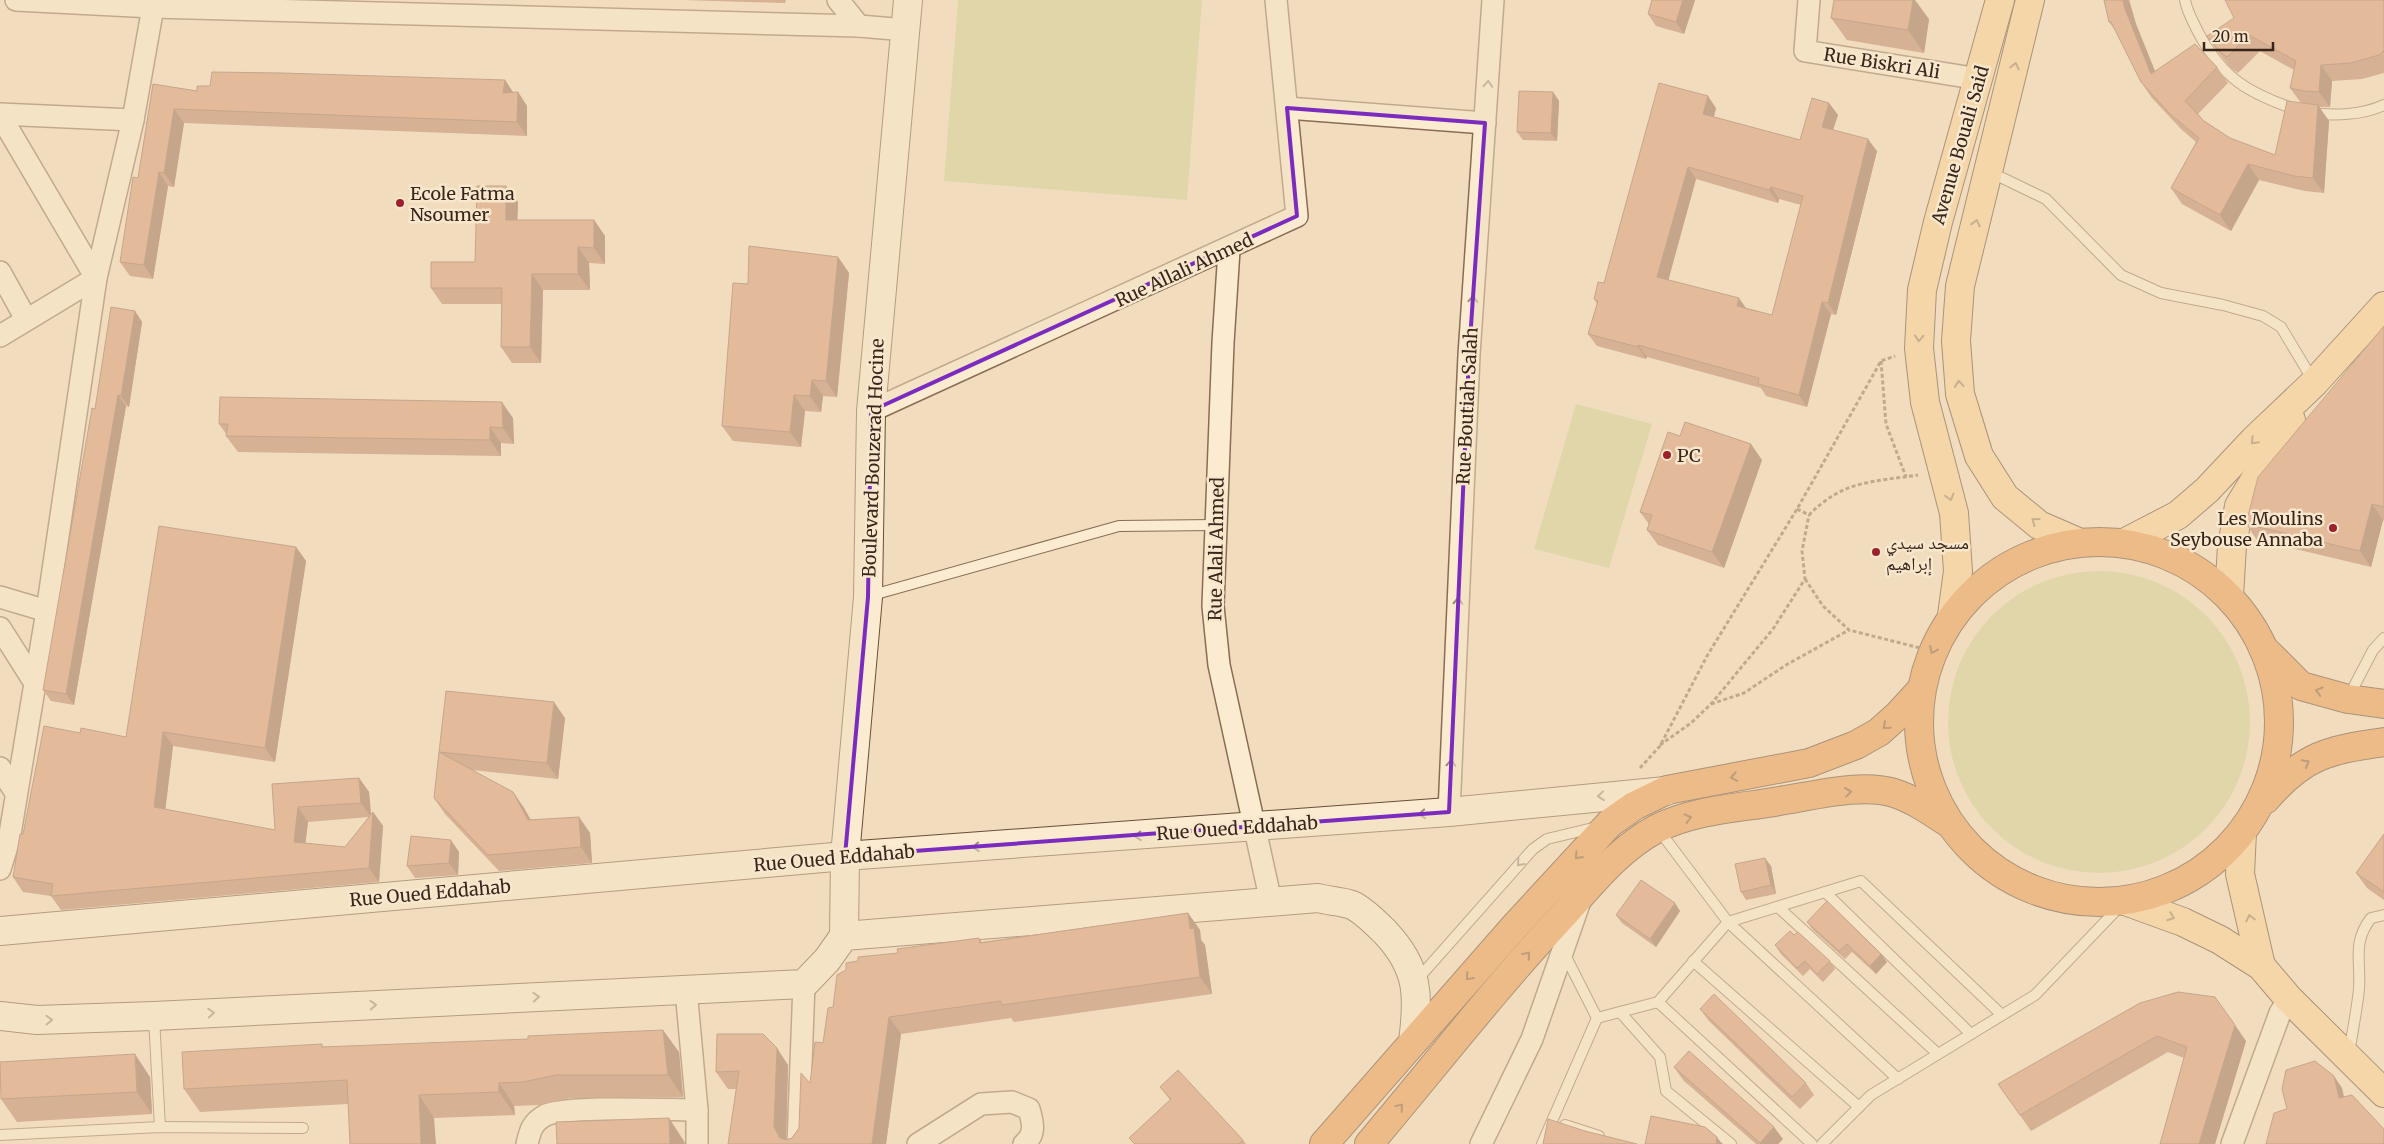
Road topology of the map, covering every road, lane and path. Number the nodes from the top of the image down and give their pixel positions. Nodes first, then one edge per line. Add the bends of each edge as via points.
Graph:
1 (16, 0) edge
2 (838, 0) edge
3 (908, 0) edge
4 (1276, 0) edge
5 (1493, 0) edge
6 (1809, 0) edge
7 (2000, 0) edge
8 (2030, 0) edge
9 (2185, 0) edge
10 (41, 1) edge
11 (119, 3) edge
12 (290, 6) edge
13 (153, 7) junction
14 (385, 7) edge
15 (859, 26) junction
16 (906, 30) junction
17 (1979, 79) junction
18 (2384, 105) edge
19 (1287, 108) junction
20 (0, 115) edge
21 (133, 120) junction
22 (1485, 123) junction
23 (1989, 172) junction
24 (1229, 250) junction
25 (0, 272) edge
26 (96, 278) junction
27 (2384, 306) edge
28 (26, 319) junction
29 (0, 336) edge
30 (1919, 348) junction
31 (1881, 361) junction
32 (2314, 383) junction
33 (872, 411) junction
34 (1797, 509) junction
35 (1809, 514) junction
36 (1216, 526) junction
37 (2078, 542) junction
38 (2124, 543) junction
39 (1805, 579) junction
40 (2229, 596) junction
41 (0, 597) edge
42 (868, 597) junction
43 (47, 611) junction
44 (1952, 615) junction
45 (0, 628) edge
46 (1849, 630) junction
47 (2384, 638) edge
48 (2265, 650) junction
49 (1932, 651) junction
50 (35, 683) junction
51 (1920, 691) junction
52 (2348, 699) junction
53 (1711, 704) junction
54 (2384, 704) edge
55 (2384, 742) edge
56 (1660, 746) junction
57 (0, 768) edge
58 (1667, 790) junction
59 (16, 793) junction
60 (1619, 794) junction
61 (2258, 808) junction
62 (1449, 812) junction
63 (1610, 823) junction
64 (1947, 823) junction
65 (1256, 828) junction
66 (1658, 829) junction
67 (2242, 832) junction
68 (4, 839) edge
69 (845, 856) junction
70 (0, 869) edge
71 (1825, 892) junction
72 (1582, 894) junction
73 (2125, 901) junction
74 (1271, 902) junction
75 (1778, 907) junction
76 (2384, 914) edge
77 (1728, 922) junction
78 (0, 931) edge
79 (844, 936) junction
80 (1562, 950) junction
81 (1693, 962) junction
82 (2261, 966) junction
83 (1415, 982) junction
84 (804, 984) junction
85 (686, 990) junction
86 (2288, 999) junction
87 (1658, 1002) junction
88 (1620, 1012) junction
89 (2002, 1015) junction
90 (0, 1016) edge
91 (154, 1016) junction
92 (1596, 1018) junction
93 (1971, 1034) junction
94 (1413, 1042) junction
95 (1938, 1054) junction
96 (2348, 1058) junction
97 (1898, 1079) junction
98 (2383, 1090) edge
99 (1860, 1107) junction
100 (697, 1110) junction
101 (1552, 1121) junction
102 (160, 1127) junction
103 (303, 1128) dead end
104 (0, 1135) edge
105 (1608, 1138) edge
106 (527, 1144) edge
107 (697, 1144) edge
108 (798, 1144) edge
109 (918, 1144) edge
110 (1024, 1144) edge
111 (1324, 1144) edge
112 (1369, 1144) edge
113 (1481, 1144) edge
114 (1542, 1144) edge
115 (1731, 1144) edge
116 (1812, 1144) edge
117 (1822, 1144) edge
118 (2232, 1144) edge

1 - 10 street
2 - 15 street
3 - 16 main road, Boulevard Bouzerad Hocine
4 - 19 street, Rue Allali Ahmed
22 -> 5 street, Rue Boutiah Salah
6 - 17 street, Rue Biskri Ali via 1805,51
7 - 17 main road, Avenue Bouali Said
23 -> 8 main road
9 - 18 lane via 2211,56 2233,78 2264,99 2300,111 2329,115
10 - 11 street
11 - 13 street
12 - 13 street
12 - 14 street
13 - 21 street
14 - 15 street
15 - 16 street
16 - 33 main road, Boulevard Bouzerad Hocine
17 -> 30 main road, Avenue Bouali Said via 1922,290
19 - 22 street
19 - 24 street, Rue Allali Ahmed via 1297,216
20 - 21 street
20 - 26 street
21 - 26 street
62 -> 22 street, Rue Boutiah Salah via 1469,355
23 - 32 lane via 2046,199 2121,275 2161,293 2223,305 2262,316 2282,327
37 -> 23 main road via 2039,525 2005,497 1978,456 1960,394 1956,341 1960,286
24 - 33 street, Rue Allali Ahmed
24 - 36 street, Rue Alali Ahmed via 1222,343
25 - 28 street
26 - 28 street
26 - 43 street
27 - 32 main road
28 - 29 street
30 - 31 path
30 -> 44 main road, Avenue Bouali Said via 1925,402 1954,513 1958,571
31 - 34 path
31 - 35 path via 1886,424 1906,477 1840,490
32 -> 38 main road via 2254,440 2208,490 2178,515
32 - 40 main road via 2239,506 2232,546
33 - 42 main road, Boulevard Bouzerad Hocine
34 - 35 path
34 - 56 path via 1706,656
35 - 39 path via 1802,550
36 - 42 lane via 1119,526
36 - 65 street, Rue Alali Ahmed via 1213,606 1219,665
37 - 38 highway
37 - 44 highway via 2030,555 1987,580
38 - 40 highway via 2181,561
39 - 46 path via 1823,606
39 - 53 path via 1773,629
40 - 48 highway via 2250,622
41 - 43 street
42 - 69 main road, Boulevard Bouzerad Hocine
43 - 50 street
44 -> 49 highway
45 - 50 street
46 - 49 path
46 - 53 path via 1744,693
47 - 52 lane via 2373,650
52 -> 48 highway via 2301,686
48 - 61 highway via 2279,703 2277,757
49 - 51 highway
50 - 59 street
51 -> 58 highway via 1879,732 1856,745 1809,763
51 - 64 highway via 1918,737 1921,755 1927,782
52 - 54 highway
53 - 56 path
61 -> 55 highway via 2282,780 2304,762 2344,748
56 - 60 path
57 - 59 street
58 - 60 main road, Rue Oued Eddahab
58 - 63 highway via 1634,806
59 - 68 street
60 -> 62 main road, Rue Oued Eddahab
61 - 67 highway
62 -> 65 main road, Rue Oued Eddahab
63 -> 83 lane via 1555,836 1539,844
63 -> 94 highway
66 -> 64 highway via 1697,816 1875,788 1918,803
64 - 73 highway via 1981,860 2024,887 2074,901
65 -> 69 main road, Rue Oued Eddahab
65 - 74 street, Rue Alali Ahmed
66 - 72 highway via 1626,849
66 - 77 lane
67 - 73 highway via 2209,865 2169,888
82 -> 67 main road via 2240,874
68 - 70 street
69 - 78 main road, Rue Oued Eddahab
69 - 79 main road, Boulevard Bouzerad Hocine
71 - 75 lane
71 - 89 lane via 1861,881
71 - 93 lane
72 - 80 street
112 -> 72 highway via 1531,950
73 -> 82 main road via 2183,922 2220,940
73 - 89 lane via 2035,995
74 - 79 main road
74 - 83 main road via 1318,898 1352,906 1378,925 1402,950
75 - 77 lane
75 - 95 lane
76 - 96 lane via 2371,918 2361,930 2359,989
77 - 81 lane
77 - 97 lane
79 - 84 main road via 828,960
80 - 92 lane
80 - 113 street via 1532,1039
81 - 87 lane
81 - 99 lane
82 - 86 main road
83 - 94 main road via 1417,1012
84 - 85 main road
84 - 108 street
91 -> 85 main road
85 - 100 street
86 - 96 main road
86 - 118 street via 2280,1012
87 - 88 lane
87 - 116 lane
88 - 92 lane
88 - 115 lane via 1660,1057 1666,1092
89 - 93 lane
90 -> 91 main road via 37,1020
91 - 102 lane
92 - 101 lane
93 - 95 lane
94 - 111 highway
95 - 97 lane
96 - 98 main road
97 - 99 lane via 1871,1095
99 - 117 lane
100 - 106 street via 570,1111 545,1115 532,1125
100 - 107 street
101 - 105 lane
101 - 114 lane
102 - 103 lane
102 - 104 lane
109 - 110 street via 981,1104 1012,1102 1029,1109 1034,1124 1031,1138

